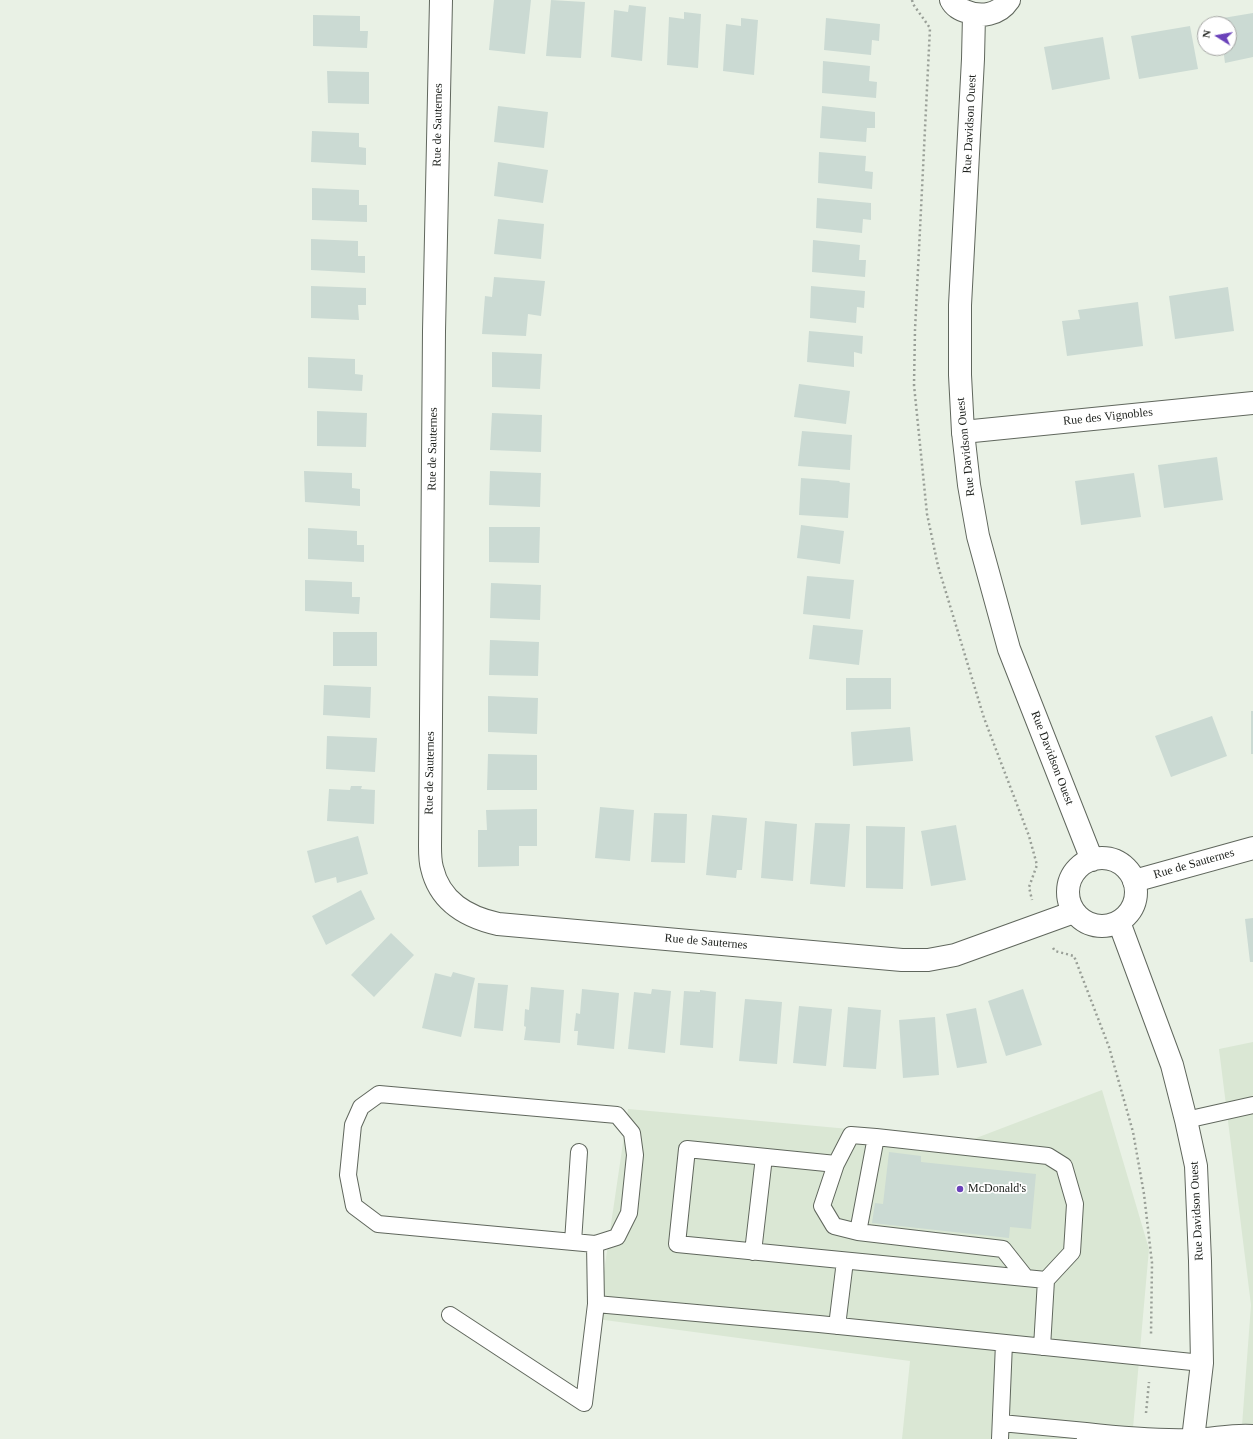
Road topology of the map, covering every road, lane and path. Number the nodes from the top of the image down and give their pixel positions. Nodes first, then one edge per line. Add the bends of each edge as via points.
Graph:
1 (441, 0) edge
2 (951, 0) edge
3 (1009, 0) edge
4 (974, 15) junction
5 (1253, 403) edge
6 (963, 432) junction
7 (1253, 848) edge
8 (1092, 860) junction
9 (1134, 881) junction
10 (1074, 912) junction
11 (1119, 922) junction
12 (1051, 946) dead end
13 (1253, 1105) edge
14 (1186, 1120) junction
15 (876, 1137) junction
16 (579, 1152) dead end
17 (764, 1157) junction
18 (836, 1164) junction
19 (858, 1232) junction
20 (573, 1242) junction
21 (595, 1244) junction
22 (753, 1252) junction
23 (845, 1261) junction
24 (1026, 1278) junction
25 (1046, 1280) junction
26 (596, 1304) junction
27 (450, 1315) dead end
28 (837, 1326) junction
29 (1004, 1343) junction
30 (1042, 1347) junction
31 (1150, 1358) junction
32 (1202, 1363) junction
33 (1000, 1431) edge
34 (1038, 1433) edge
35 (1253, 1433) edge
36 (1086, 1435) edge
37 (1144, 1437) junction
38 (1193, 1438) edge

1 - 10 street, Rue de Sauternes via 434,323 430,846 432,868 439,886 451,902 465,913 498,924 902,960 928,960 955,955
2 - 4 street via 957,8
3 - 4 street via 997,11
4 - 6 street, Rue Davidson Ouest via 960,305
5 - 6 street, Rue des Vignobles
6 - 8 street, Rue Davidson Ouest via 978,536 1009,649
7 - 9 street, Rue de Sauternes
8 - 9 street via 1104,858 1117,861 1128,869
8 - 10 street via 1078,868 1070,882 1068,897
9 - 11 street via 1134,904
10 - 11 street via 1083,921 1094,926 1107,926
11 - 14 street, Rue Davidson Ouest via 1172,1065
12 - 31 path via 1055,951 1074,956 1109,1047 1133,1132 1152,1263
13 - 14 lane
14 - 32 street, Rue Davidson Ouest via 1196,1166
15 - 18 lane via 851,1135
15 - 19 lane
15 - 25 lane via 1048,1156 1064,1166 1075,1204 1072,1252
16 - 20 lane
17 - 18 lane
17 - 22 lane
17 - 22 lane via 687,1149 677,1244
18 - 19 lane via 822,1206 834,1226
19 - 24 lane via 1003,1249
20 - 21 lane
20 - 21 lane via 378,1224 354,1206 348,1175 353,1126 361,1107 379,1094 617,1115 632,1133 636,1155 629,1213 617,1237
21 - 26 lane
22 - 23 lane
23 - 24 lane
23 - 28 lane
24 - 25 lane
25 - 30 lane
26 - 27 lane via 584,1403
26 - 28 lane
28 - 29 lane
29 - 30 lane
29 - 33 lane
30 - 31 lane
31 - 32 lane
31 - 37 path
32 - 38 street, Rue Davidson Ouest
33 - 34 lane
34 - 36 lane
35 - 38 lane via 1240,1432
36 - 37 lane
37 - 38 lane

